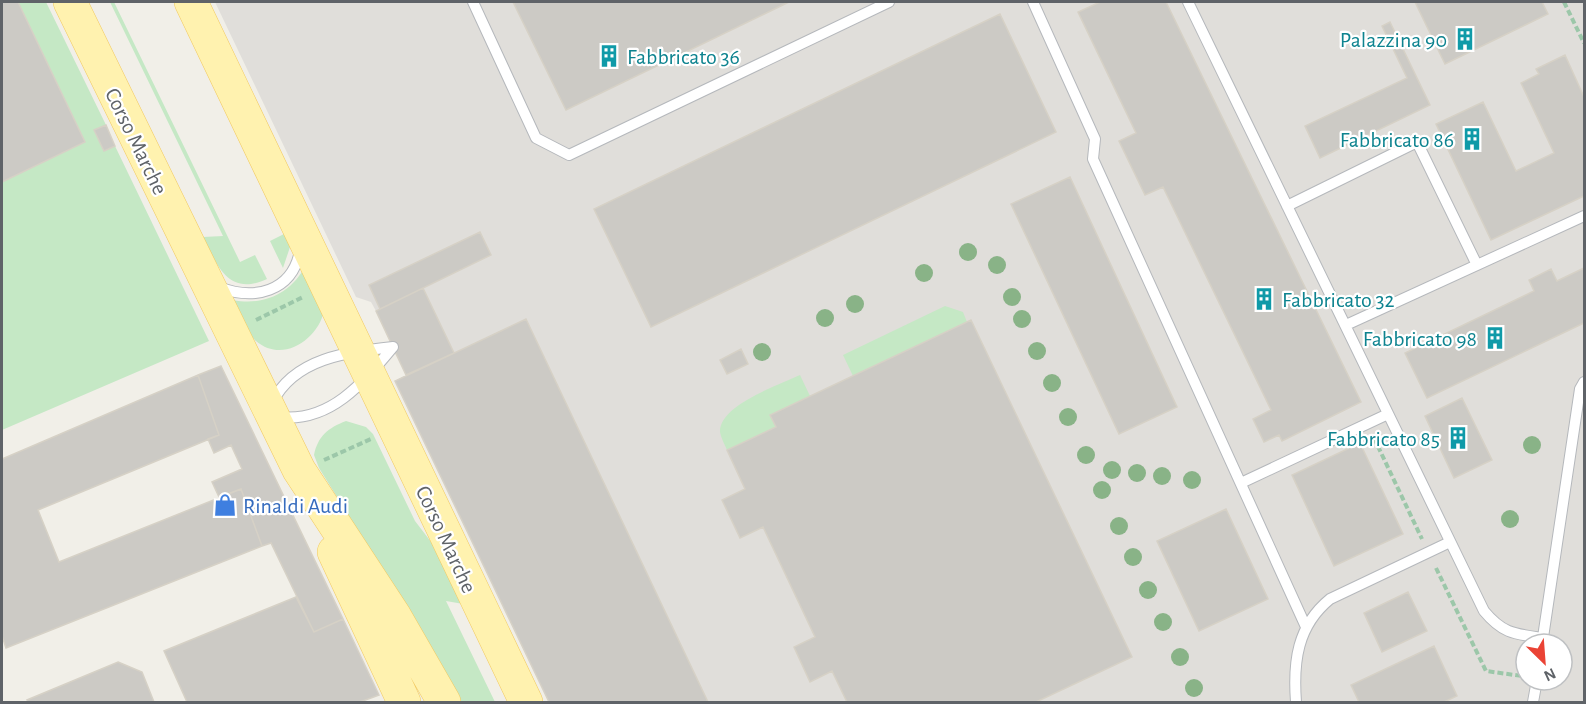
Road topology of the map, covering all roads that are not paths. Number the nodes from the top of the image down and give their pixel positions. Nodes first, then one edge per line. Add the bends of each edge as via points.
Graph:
1 (70, 2) edge
2 (191, 2) edge
3 (473, 2) edge
4 (889, 2) edge
5 (1033, 2) edge
6 (1188, 2) edge
7 (1287, 206) junction
8 (1584, 216) edge
9 (303, 234) junction
10 (1477, 265) junction
11 (205, 281) junction
12 (1346, 325) junction
13 (364, 363) junction
14 (1584, 382) edge
15 (269, 413) junction
16 (1388, 414) junction
17 (308, 467) junction
18 (1241, 483) junction
19 (1450, 542) junction
20 (1306, 627) junction
21 (1544, 632) edge
22 (1514, 635) edge
23 (404, 702) edge
24 (444, 702) edge
25 (526, 702) edge
26 (1296, 702) edge

1 - 11 main road, Corso Marche
2 - 9 main road, Corso Marche
3 - 4 lane via 536,138 568,155
5 - 18 lane via 1095,140 1093,159
6 - 7 lane
7 - 10 lane via 1417,142
7 - 12 lane
8 - 10 lane
9 - 11 lane via 297,264 281,284 259,294 231,292
9 - 13 main road, Corso Marche
10 - 12 lane
11 - 15 main road, Corso Marche
12 - 16 lane
13 - 15 lane via 343,400 314,415 294,418
13 - 15 lane via 322,360 293,373 279,388
13 - 25 main road, Corso Marche
14 - 21 lane
15 - 17 main road, Corso Marche
16 - 18 lane
16 - 19 lane
17 - 23 main road via 345,577
17 - 24 main road, Corso Marche
18 - 20 lane
19 - 20 lane via 1330,599 1313,612
19 - 22 lane via 1484,611 1495,624
20 - 26 lane via 1297,655

